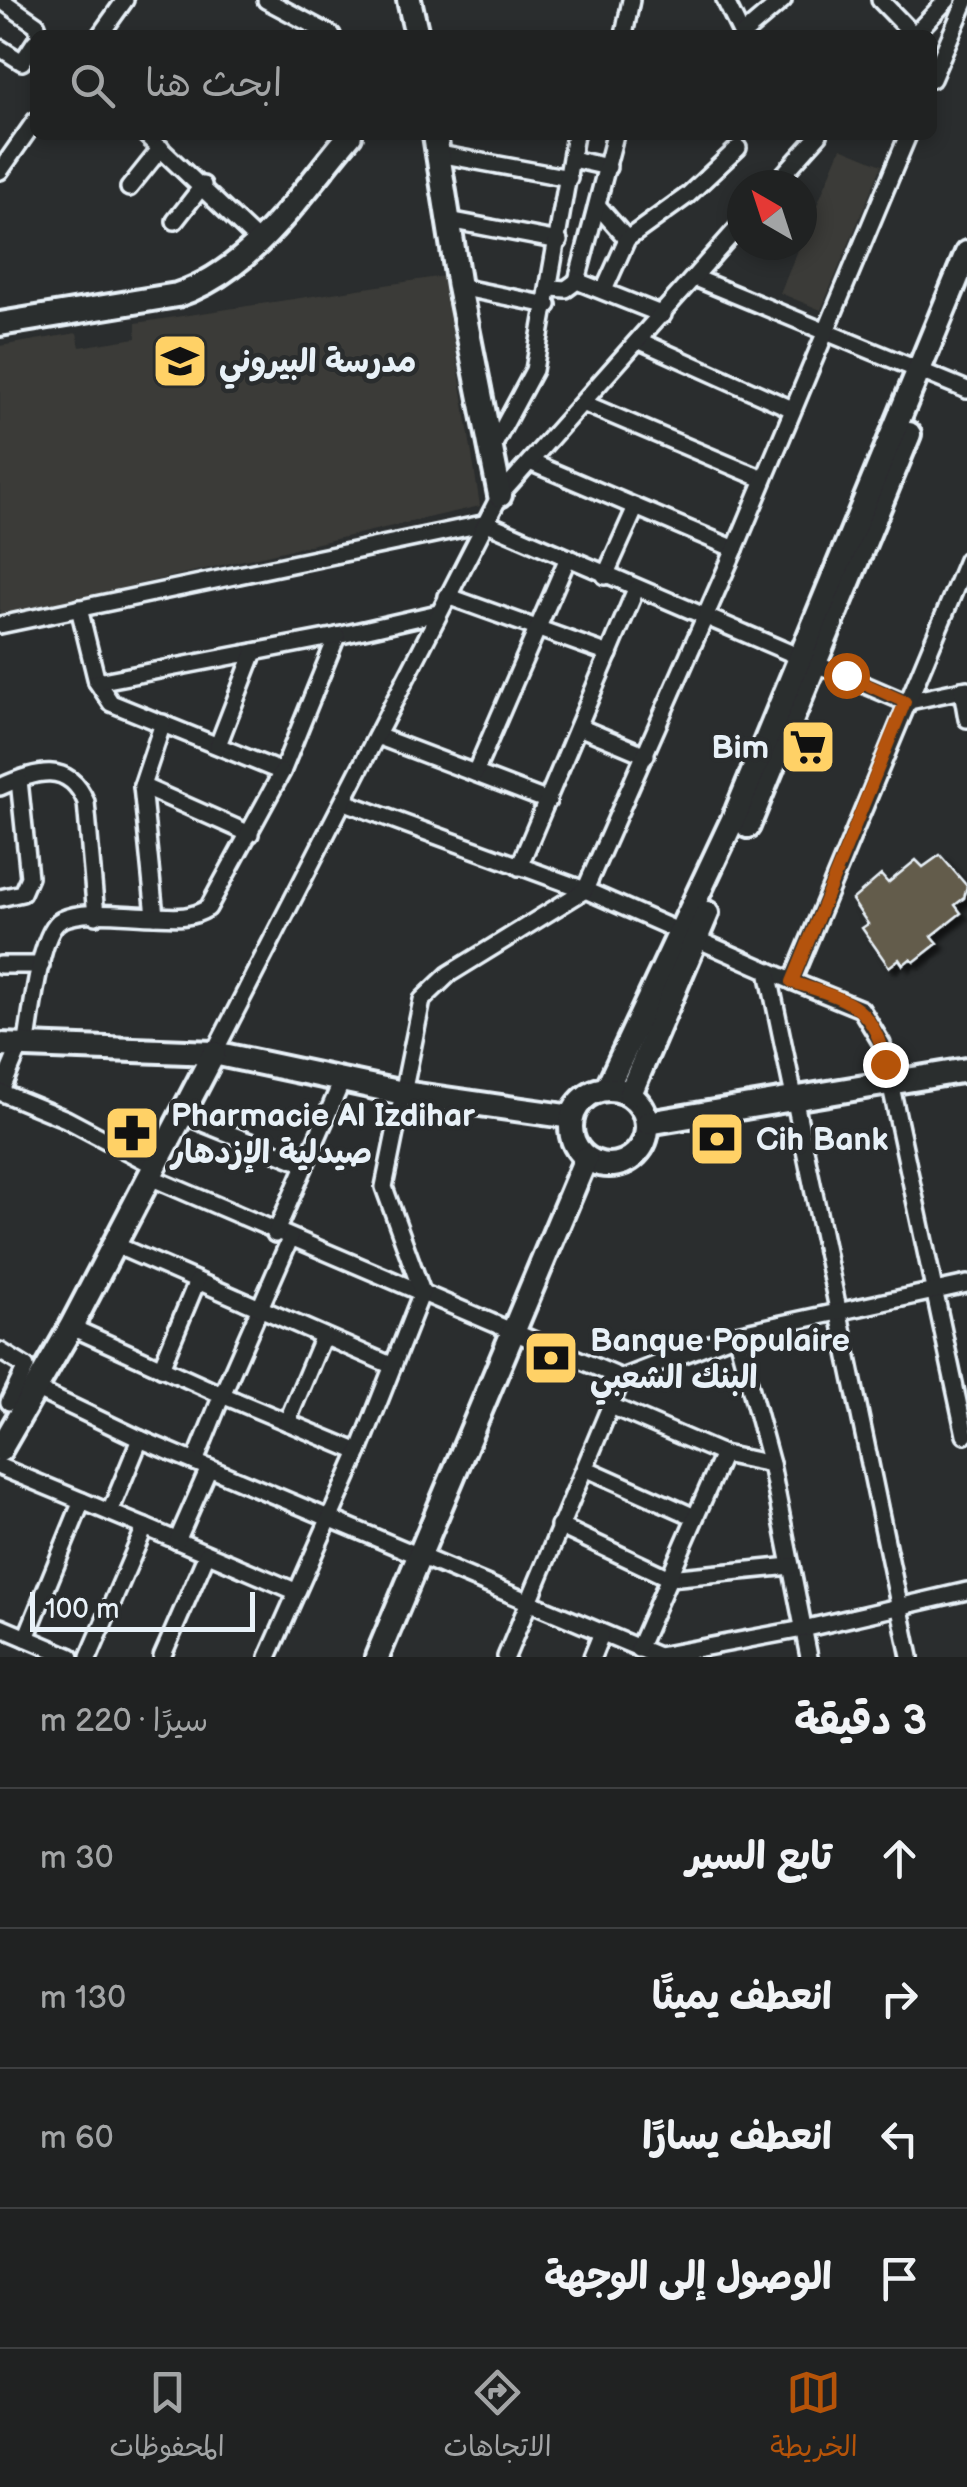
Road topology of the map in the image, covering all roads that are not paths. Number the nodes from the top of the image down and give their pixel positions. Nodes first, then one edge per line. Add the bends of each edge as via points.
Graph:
1 (1, 0) edge
2 (266, 0) edge
3 (409, 0) edge
4 (631, 0) edge
5 (725, 0) edge
6 (783, 0) edge
7 (880, 0) edge
8 (947, 0) edge
9 (966, 0) edge
10 (120, 2) edge
11 (38, 30) edge
12 (104, 30) edge
13 (323, 30) edge
14 (416, 30) edge
15 (625, 30) edge
16 (740, 30) edge
17 (748, 30) edge
18 (909, 30) edge
19 (919, 30) edge
20 (0, 48) edge
21 (29, 67) edge
22 (937, 68) edge
23 (30, 128) edge
24 (152, 140) edge
25 (346, 140) edge
26 (574, 140) edge
27 (614, 140) edge
28 (812, 140) edge
29 (906, 140) edge
30 (437, 144) edge
31 (161, 148) junction
32 (738, 148) dead end
33 (572, 159) junction
34 (608, 167) junction
35 (786, 170) edge
36 (0, 171) edge
37 (568, 185) junction
38 (203, 186) junction
39 (129, 188) dead end
40 (599, 201) junction
41 (449, 220) junction
42 (175, 221) dead end
43 (627, 239) junction
44 (559, 241) junction
45 (727, 241) edge
46 (260, 243) junction
47 (967, 253) edge
48 (695, 278) junction
49 (577, 280) junction
50 (459, 287) junction
51 (551, 288) junction
52 (604, 288) junction
53 (967, 293) edge
54 (548, 305) junction
55 (663, 315) junction
56 (0, 324) edge
57 (823, 333) junction
58 (640, 341) junction
59 (926, 372) junction
60 (967, 390) edge
61 (583, 403) junction
62 (790, 408) junction
63 (490, 452) junction
64 (530, 462) junction
65 (763, 479) junction
66 (500, 495) junction
67 (636, 507) junction
68 (487, 524) junction
69 (735, 549) junction
70 (567, 560) junction
71 (967, 560) edge
72 (605, 576) junction
73 (636, 589) junction
74 (447, 596) junction
75 (959, 598) edge
76 (79, 608) junction
77 (438, 613) junction
78 (706, 617) junction
79 (0, 625) edge
80 (539, 628) junction
81 (338, 636) junction
82 (254, 652) junction
83 (608, 654) junction
84 (808, 658) junction
85 (97, 682) junction
86 (964, 689) edge
87 (905, 702) junction
88 (967, 719) edge
89 (163, 723) junction
90 (578, 727) junction
91 (377, 736) junction
92 (218, 746) junction
93 (646, 755) junction
94 (282, 772) junction
95 (475, 773) junction
96 (19, 780) junction
97 (142, 786) junction
98 (0, 787) edge
99 (548, 801) junction
100 (345, 802) junction
101 (250, 834) junction
102 (519, 868) junction
103 (585, 890) junction
104 (0, 898) edge
105 (96, 916) junction
106 (155, 916) junction
107 (689, 934) junction
108 (0, 964) edge
109 (41, 966) junction
110 (768, 971) junction
111 (792, 982) junction
112 (15, 1046) edge
113 (214, 1053) junction
114 (967, 1070) edge
115 (342, 1081) junction
116 (888, 1085) junction
117 (0, 1091) edge
118 (619, 1091) junction
119 (403, 1093) junction
120 (792, 1101) junction
121 (183, 1115) junction
122 (572, 1117) junction
123 (648, 1123) junction
124 (592, 1161) junction
125 (305, 1164) junction
126 (153, 1172) junction
127 (283, 1236) junction
128 (114, 1245) junction
129 (197, 1281) junction
130 (967, 1284) edge
131 (422, 1292) junction
132 (935, 1292) junction
133 (261, 1308) junction
134 (837, 1313) junction
135 (71, 1327) junction
136 (736, 1334) junction
137 (323, 1336) junction
138 (522, 1337) junction
139 (0, 1351) edge
140 (393, 1366) junction
141 (161, 1368) junction
142 (622, 1378) junction
143 (222, 1395) junction
144 (17, 1400) edge
145 (611, 1406) junction
146 (287, 1422) junction
147 (966, 1437) edge
148 (140, 1440) junction
149 (0, 1452) edge
150 (360, 1452) junction
151 (722, 1454) junction
152 (771, 1464) junction
153 (202, 1465) junction
154 (585, 1468) junction
155 (82, 1500) junction
156 (110, 1512) junction
157 (696, 1517) junction
158 (330, 1518) junction
159 (559, 1526) junction
160 (145, 1527) junction
161 (177, 1541) junction
162 (206, 1554) junction
163 (428, 1556) junction
164 (791, 1566) junction
165 (669, 1578) junction
166 (294, 1591) junction
167 (967, 1591) edge
168 (528, 1600) junction
169 (900, 1606) junction
170 (0, 1627) edge
171 (803, 1629) junction
172 (600, 1635) junction
173 (26, 1638) junction
174 (638, 1649) junction
175 (730, 1651) edge
176 (658, 1656) edge
177 (71, 1657) edge
178 (89, 1657) edge
179 (162, 1657) edge
180 (268, 1657) edge
181 (377, 1657) edge
182 (391, 1657) edge
183 (506, 1657) edge
184 (592, 1657) edge
185 (809, 1657) edge
186 (910, 1657) edge

1 - 11 street
2 - 13 street
3 - 14 street
4 - 15 street
5 - 16 street
6 - 17 street
7 - 18 street
8 - 19 street
9 - 22 street
10 - 12 street
20 - 21 street
23 - 36 street
24 - 31 street
25 - 46 street
26 - 33 street
27 - 34 street
28 - 35 street
29 - 57 street
30 - 37 street
30 - 41 street
31 - 38 street
31 - 39 street
32 - 43 street via 688,196
33 - 34 street
33 - 37 street
34 - 40 street
37 - 40 street
37 - 44 street
38 - 42 street
38 - 46 street
40 - 43 street
40 - 49 street
41 - 44 street
41 - 50 street
43 - 52 street
44 - 51 street
45 - 48 street
46 - 56 street via 203,286 177,296
47 - 59 street
48 - 55 street
48 - 57 street
49 - 51 street via 566,289
49 - 52 street
50 - 54 street
50 - 63 street
51 - 54 street
52 - 55 street
53 - 59 street
54 - 63 street via 534,370
55 - 58 street
57 - 59 street
57 - 62 street
58 - 61 street
58 - 62 street
59 - 60 street
59 - 84 street
61 - 64 street
61 - 65 street
62 - 65 street
63 - 66 street
64 - 66 street
64 - 67 street
65 - 69 street
66 - 68 street
67 - 69 street
67 - 72 street
68 - 70 street
68 - 74 street
68 - 76 street
69 - 78 street
70 - 72 street
70 - 80 street
71 - 75 street
72 - 73 street
73 - 78 street
73 - 83 street
74 - 77 street
74 - 80 street
75 - 87 street
76 - 79 street
76 - 85 street
77 - 81 street
77 - 91 street
78 - 84 street
78 - 93 street
80 - 83 street
80 - 95 street
81 - 82 street
81 - 94 street
82 - 85 street
82 - 92 street
83 - 90 street
84 - 87 street
84 - 107 street via 752,817
85 - 89 street via 119,709
86 - 87 street
86 - 88 street
87 - 111 street
89 - 92 street
89 - 97 street
90 - 93 street
90 - 99 street
91 - 95 street
91 - 100 street
92 - 94 street
93 - 103 street
94 - 101 street
95 - 99 street
96 - 98 street
96 - 104 street via 28,877 22,894
96 - 105 street via 66,773 80,787
97 - 101 street
97 - 106 street
99 - 102 street
100 - 102 street
100 - 113 street
101 - 106 street via 208,908 187,917
102 - 103 street
103 - 107 street
103 - 119 street via 426,993
105 - 106 street
105 - 109 street via 55,923
107 - 110 street
107 - 118 street
108 - 109 street
109 - 112 street
110 - 111 street
110 - 120 street
111 - 116 street via 850,1002 868,1016 882,1044
112 - 113 street
112 - 117 street
113 - 115 street
113 - 121 street
114 - 116 street
115 - 119 street
115 - 125 street
116 - 120 street
116 - 132 street
117 - 126 street
118 - 122 street via 585,1097
118 - 123 street
119 - 122 street
119 - 131 street via 384,1186
120 - 123 street
120 - 134 street
121 - 125 street
121 - 126 street
122 - 124 street via 573,1140
123 - 124 street via 633,1157 610,1166
124 - 138 street
125 - 127 street
126 - 127 street
126 - 128 street
127 - 131 street
127 - 133 street
128 - 129 street
128 - 135 street
129 - 133 street
129 - 141 street
130 - 132 street
131 - 138 street
131 - 140 street
132 - 134 street
132 - 147 street
133 - 137 street
133 - 143 street
134 - 136 street
134 - 169 street
135 - 141 street
135 - 144 street
136 - 142 street
136 - 152 street
137 - 140 street
137 - 146 street
138 - 142 street
138 - 163 street
139 - 144 street via 26,1367
140 - 150 street
141 - 143 street
142 - 145 street
143 - 146 street
143 - 153 street
144 - 148 street
144 - 149 street
145 - 151 street
145 - 154 street
146 - 150 street
148 - 153 street
148 - 156 street
149 - 155 street
150 - 158 street
151 - 152 street
151 - 157 street
152 - 164 street
153 - 158 street
153 - 161 street
154 - 157 street
154 - 159 street
155 - 156 street
155 - 173 street
156 - 160 street
157 - 165 street
158 - 163 street
158 - 166 street
159 - 165 street
159 - 168 street
160 - 161 street
160 - 178 street
161 - 162 street
162 - 166 street
162 - 179 street
163 - 168 street
163 - 181 street
163 - 182 street
164 - 165 street
164 - 171 street
165 - 174 street
166 - 180 street
167 - 169 street
168 - 172 street
168 - 183 street
169 - 171 street
169 - 186 street
170 - 173 street
171 - 175 street
171 - 185 street
172 - 174 street
172 - 184 street
173 - 177 street
174 - 176 street
175 - 176 street

